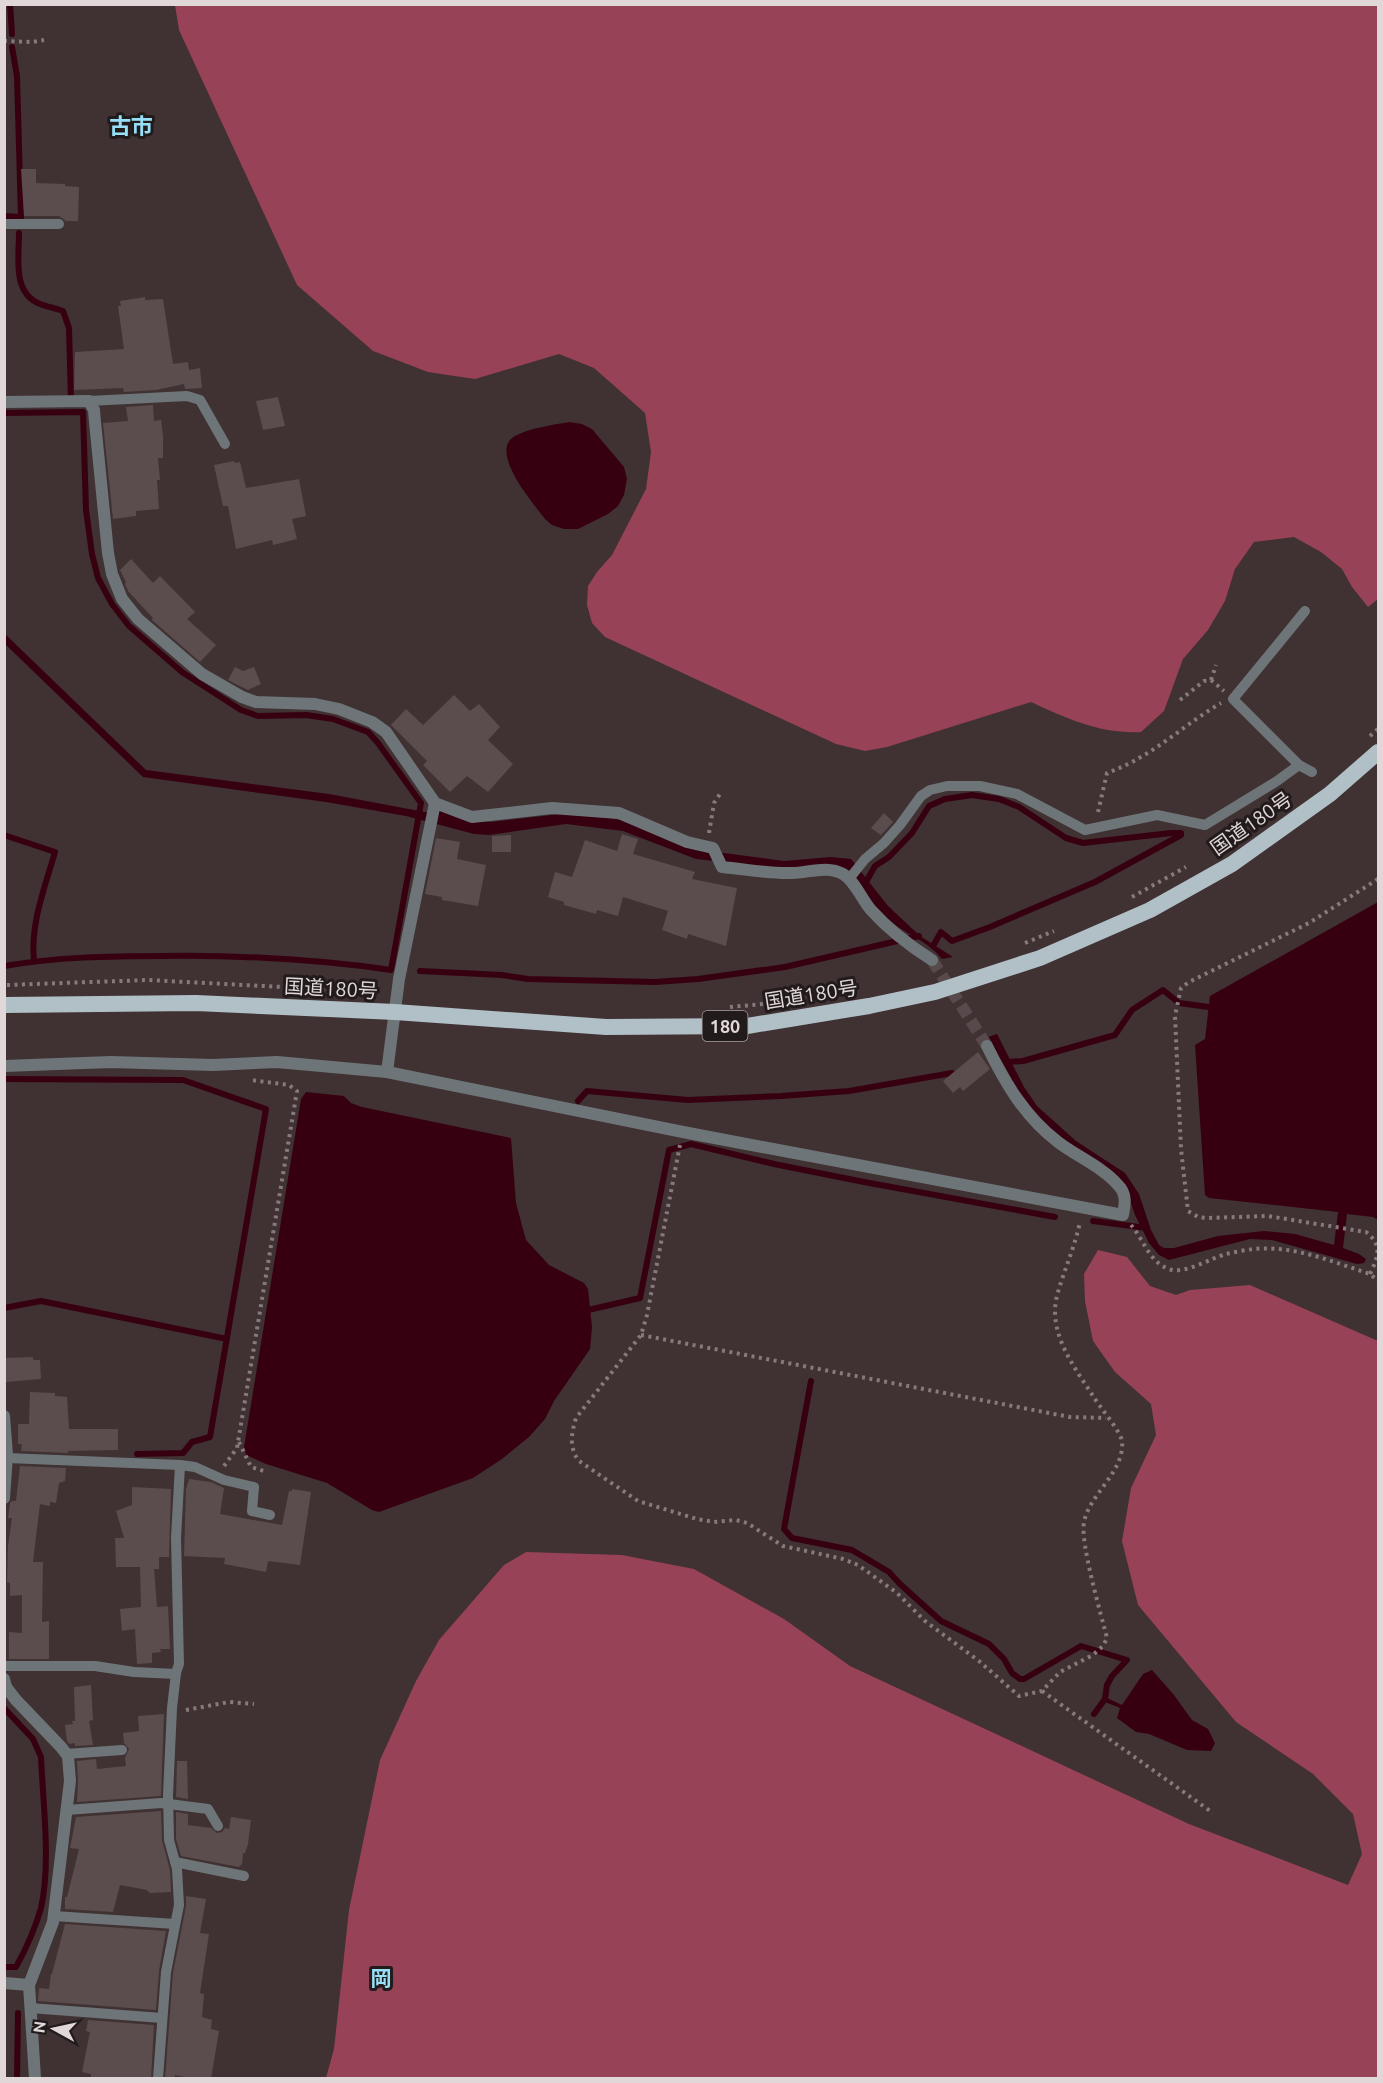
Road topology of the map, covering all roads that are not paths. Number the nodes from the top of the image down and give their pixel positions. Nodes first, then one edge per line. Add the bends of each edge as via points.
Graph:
1 (4, 224) edge
2 (59, 224) dead end
3 (89, 400) junction
4 (4, 402) edge
5 (225, 444) dead end
6 (1305, 611) dead end
7 (1378, 752) edge
8 (1299, 765) junction
9 (1312, 772) dead end
10 (435, 803) junction
11 (849, 877) junction
12 (932, 960) tunnel mouth
13 (4, 1005) edge
14 (395, 1012) junction
15 (987, 1046) tunnel mouth
16 (4, 1066) edge
17 (387, 1072) junction
18 (4, 1416) edge
19 (7, 1458) junction
20 (180, 1465) junction
21 (4, 1498) edge
22 (270, 1515) dead end
23 (4, 1666) edge
24 (176, 1674) junction
25 (4, 1679) edge
26 (122, 1750) dead end
27 (66, 1754) junction
28 (169, 1804) junction
29 (67, 1810) junction
30 (218, 1826) dead end
31 (175, 1862) junction
32 (244, 1876) dead end
33 (54, 1916) junction
34 (175, 1924) junction
35 (4, 1983) edge
36 (29, 1985) junction
37 (30, 2008) junction
38 (162, 2018) junction
39 (35, 2079) edge
40 (158, 2079) edge

1 - 2 lane
3 - 4 street
3 - 5 lane via 194,398 200,400
3 - 10 street via 94,410 104,531 112,574 122,599 138,619 201,674 242,697 256,702 339,709 372,722 386,732
6 - 8 lane via 1233,699
7 - 14 highway, 国道180号 / 180 via 1330,794 1232,864 1150,910 1040,958 935,992 747,1026 606,1027
8 - 9 lane
8 - 11 lane via 1205,825 1157,815 1085,830 1004,790 980,786 930,790
10 - 11 street via 472,817 552,808 619,813 687,842 710,847 722,867 791,874 821,870
10 - 14 street
11 - 12 street via 881,921
13 - 14 highway, 国道180号 / 180 via 196,1003
14 - 17 street
15 - 17 street via 1032,1120 1121,1187 1126,1200 1123,1215
16 - 17 street via 277,1062
18 - 19 street
19 - 20 lane
19 - 21 street
20 - 22 lane via 254,1487 252,1511
20 - 24 lane
23 - 24 lane via 95,1666
24 - 28 lane
25 - 27 street via 16,1700
26 - 27 lane
27 - 29 street via 70,1781
28 - 29 lane
28 - 30 lane via 208,1809
28 - 31 lane via 169,1840
29 - 33 street
31 - 32 lane
31 - 34 lane via 179,1905
33 - 34 lane
33 - 36 street
34 - 38 lane
35 - 36 street
36 - 37 street
37 - 38 lane
37 - 39 street
38 - 40 lane

